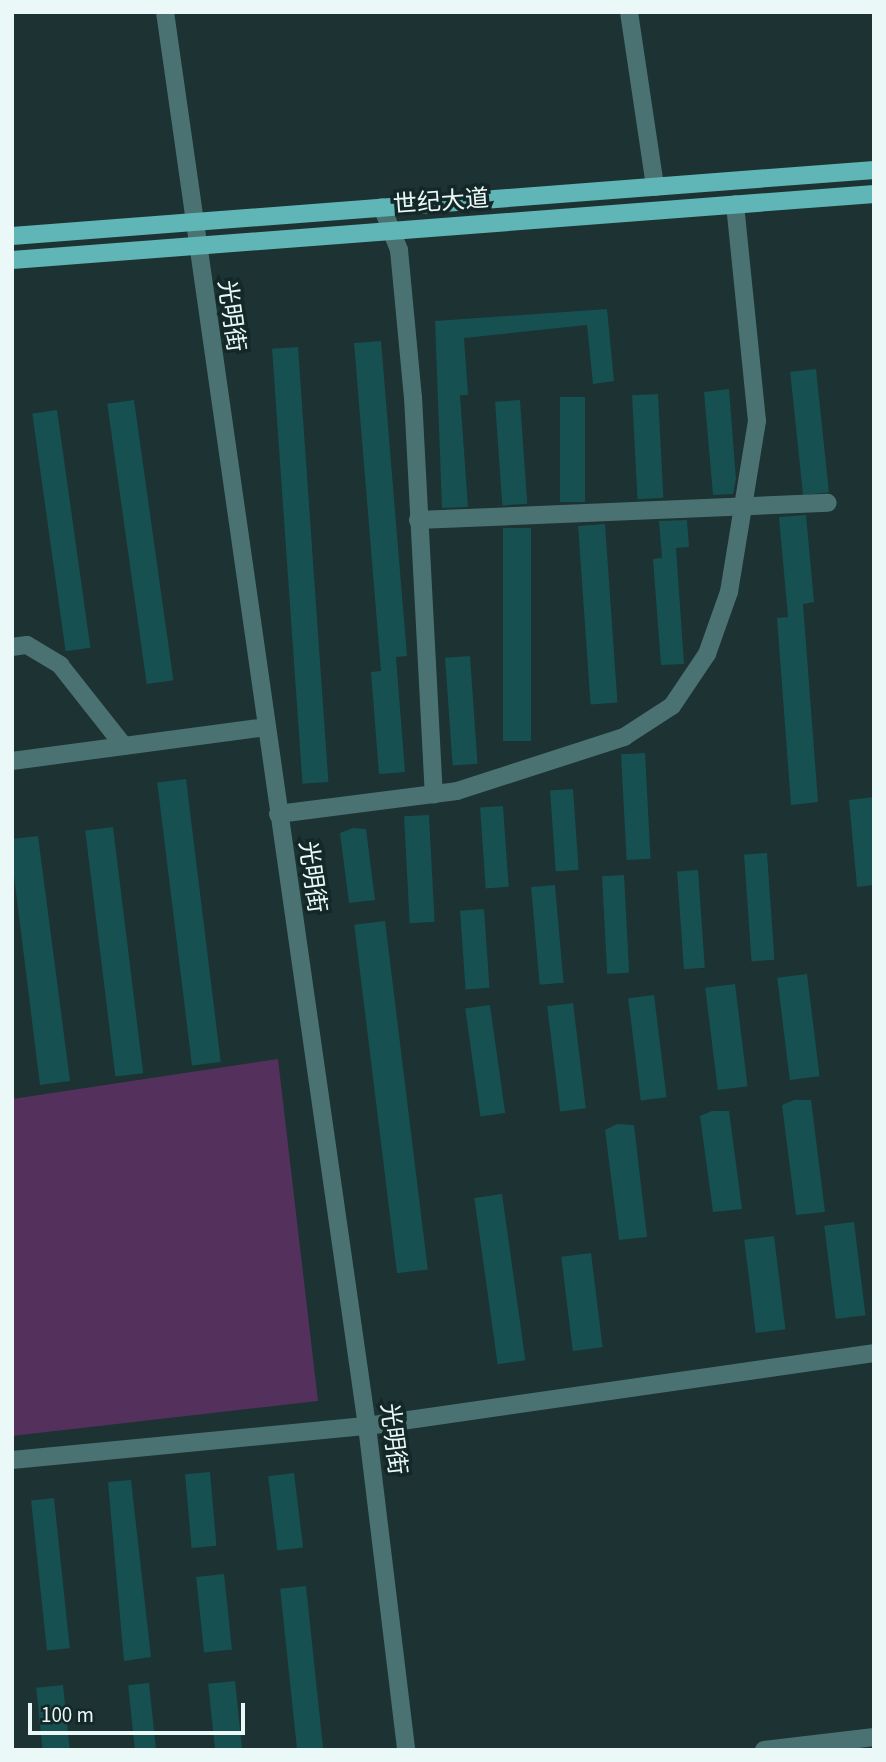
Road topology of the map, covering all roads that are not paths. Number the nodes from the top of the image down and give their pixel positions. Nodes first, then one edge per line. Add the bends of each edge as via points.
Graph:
1 (165, 12) edge
2 (629, 12) edge
3 (874, 170) edge
4 (655, 187) junction
5 (874, 194) edge
6 (735, 204) junction
7 (382, 207) junction
8 (193, 222) junction
9 (388, 231) junction
10 (12, 236) edge
11 (197, 245) junction
12 (12, 260) edge
13 (828, 503) dead end
14 (745, 505) junction
15 (418, 520) junction
16 (12, 647) edge
17 (266, 727) junction
18 (124, 746) junction
19 (12, 761) edge
20 (434, 794) junction
21 (278, 814) junction
22 (874, 1353) edge
23 (367, 1426) junction
24 (12, 1460) edge
25 (874, 1737) edge
26 (810, 1747) edge
27 (406, 1750) edge
28 (764, 1750) edge

1 - 8 street, 光明街
2 - 4 street
3 - 4 main road, 世纪大道
4 - 7 main road, 世纪大道
5 - 6 main road, 世纪大道
6 - 9 main road, 世纪大道
6 - 14 street via 757,421
7 - 8 main road, 世纪大道
7 - 9 street
8 - 10 main road, 世纪大道
8 - 11 street, 光明街
9 - 11 main road, 世纪大道
9 - 15 street via 399,250
11 - 12 main road, 世纪大道
11 - 17 street, 光明街
13 - 14 street
14 - 15 street
14 - 20 street via 729,592 707,654 672,706 624,737
15 - 20 street
16 - 18 street via 27,645 60,665
17 - 18 street
17 - 21 street, 光明街
18 - 19 street
20 - 21 street
21 - 23 street, 光明街
22 - 23 street
23 - 24 street
23 - 27 street, 光明街
25 - 26 street
26 - 28 street

